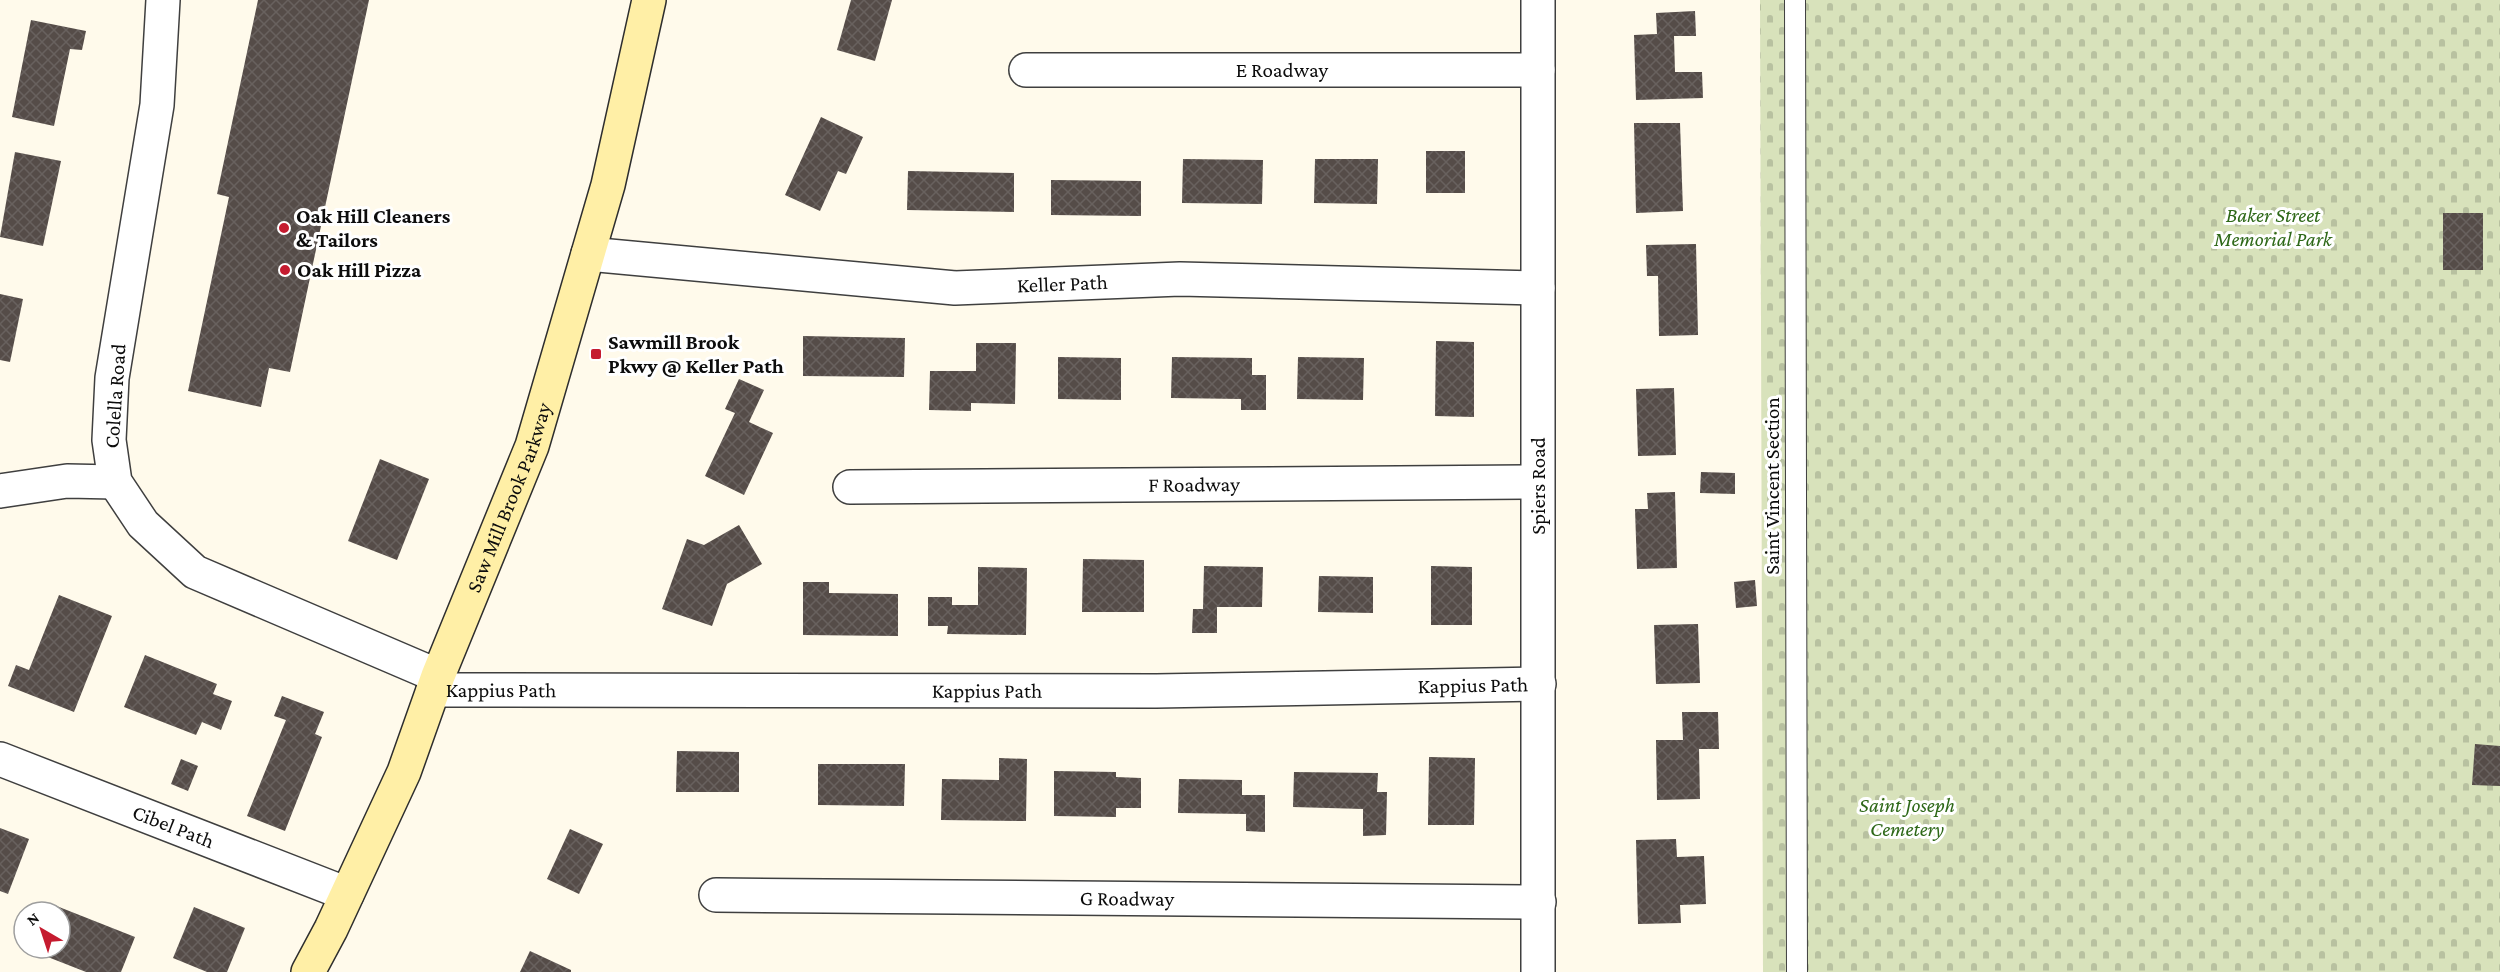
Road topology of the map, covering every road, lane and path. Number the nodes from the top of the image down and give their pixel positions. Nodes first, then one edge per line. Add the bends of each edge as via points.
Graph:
1 (163, 0) edge
2 (649, 0) edge
3 (1538, 0) edge
4 (1795, 0) edge
5 (1026, 70) dead end
6 (1538, 70) junction
7 (588, 254) junction
8 (1538, 288) junction
9 (115, 482) junction
10 (1538, 482) junction
11 (850, 487) dead end
12 (0, 490) edge
13 (435, 683) junction
14 (1539, 684) junction
15 (0, 759) edge
16 (347, 894) junction
17 (716, 895) dead end
18 (1539, 902) junction
19 (308, 972) edge
20 (1538, 972) edge
21 (1797, 972) edge

1 - 9 street, Colella Road via 157,105 112,378 109,440
2 - 7 street, Saw Mill Brook Parkway via 608,185
3 - 6 street, Spiers Road
4 - 21 lane, Saint Vincent Section
5 - 6 street, E Roadway
6 - 8 street, Spiers Road
7 - 8 street, Keller Path via 955,288 1180,279
7 - 13 street, Saw Mill Brook Parkway via 532,446
8 - 10 street, Spiers Road
9 - 12 street via 67,481
9 - 13 street, Colella Road via 143,524 195,572
10 - 11 street, F Roadway
10 - 14 street, Spiers Road
13 - 14 street, Kappius Path via 1156,691
13 - 16 street, Saw Mill Brook Parkway via 404,772
14 - 18 street, Spiers Road
15 - 16 street, Cibel Path
16 - 19 street, Saw Mill Brook Parkway
17 - 18 street, G Roadway
18 - 20 street, Spiers Road

